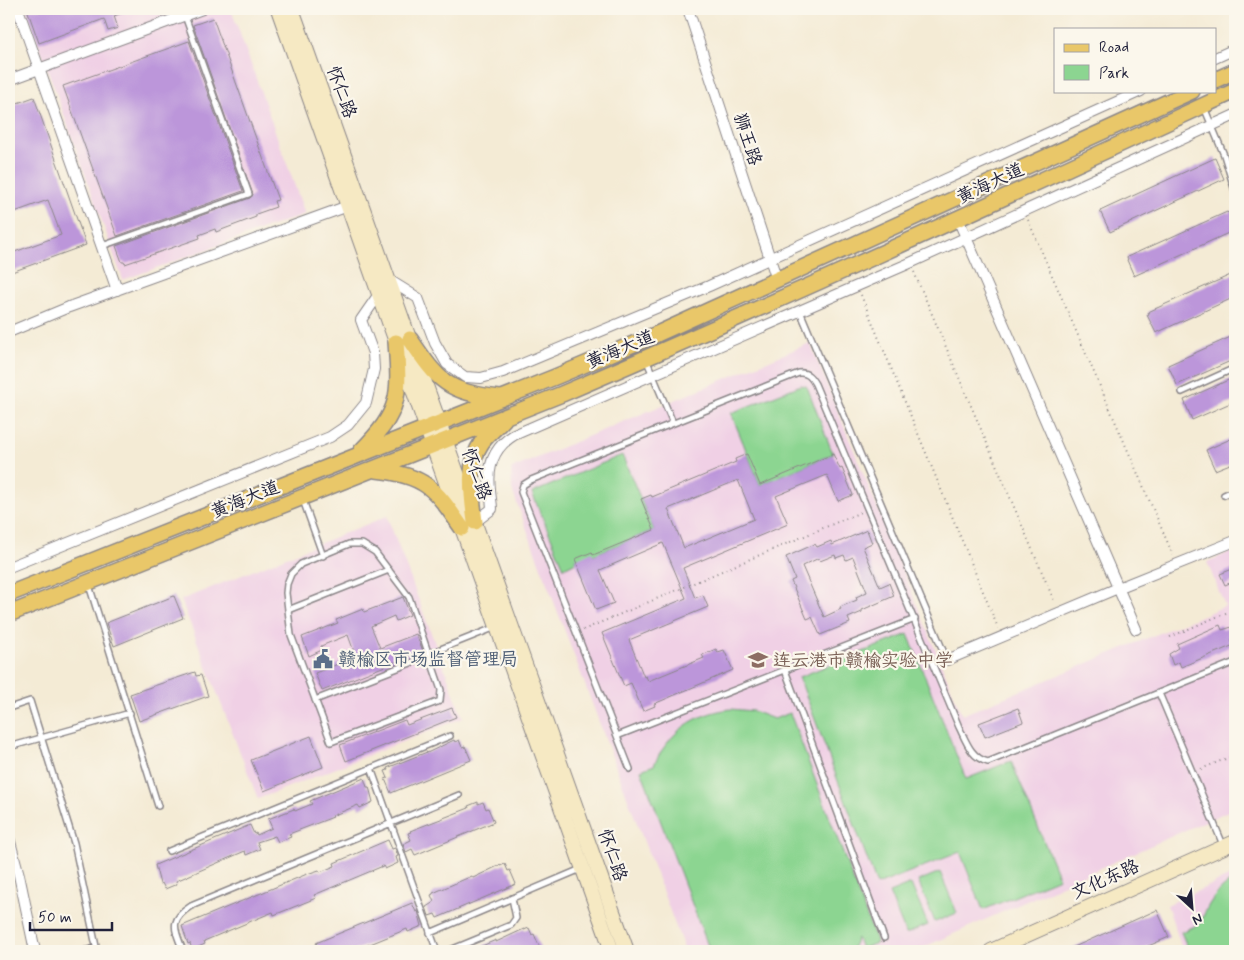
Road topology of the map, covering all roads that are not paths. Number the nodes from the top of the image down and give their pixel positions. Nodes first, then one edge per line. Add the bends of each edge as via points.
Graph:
1 (18, 9) edge
2 (202, 9) edge
3 (278, 9) edge
4 (292, 9) edge
5 (688, 9) edge
6 (185, 15) junction
7 (1235, 49) edge
8 (1216, 58) edge
9 (39, 69) junction
10 (1235, 71) edge
11 (9, 80) edge
12 (1216, 80) edge
13 (1139, 92) edge
14 (1190, 92) edge
15 (1235, 92) edge
16 (1203, 106) junction
17 (1235, 115) edge
18 (1212, 126) junction
19 (1235, 191) edge
20 (348, 206) junction
21 (958, 219) junction
22 (966, 238) junction
23 (102, 246) junction
24 (770, 259) junction
25 (389, 280) junction
26 (777, 280) junction
27 (117, 290) junction
28 (379, 294) junction
29 (800, 311) junction
30 (9, 332) edge
31 (403, 341) junction
32 (646, 358) junction
33 (1235, 368) edge
34 (653, 375) junction
35 (1182, 392) dead end
36 (501, 398) junction
37 (507, 416) junction
38 (673, 423) junction
39 (433, 426) junction
40 (439, 443) junction
41 (356, 456) junction
42 (372, 469) junction
43 (1235, 490) edge
44 (1224, 495) dead end
45 (302, 497) junction
46 (468, 525) junction
47 (1235, 541) edge
48 (324, 556) junction
49 (9, 567) edge
50 (389, 570) junction
51 (88, 582) junction
52 (1118, 588) junction
53 (9, 594) edge
54 (288, 610) junction
55 (9, 614) edge
56 (915, 620) junction
57 (497, 626) junction
58 (1136, 629) dead end
59 (429, 655) junction
60 (947, 660) joint
61 (1235, 662) edge
62 (785, 670) junction
63 (1160, 693) junction
64 (316, 700) junction
65 (9, 708) edge
66 (130, 713) junction
67 (450, 736) dead end
68 (617, 736) junction
69 (41, 738) junction
70 (9, 747) edge
71 (371, 768) junction
72 (630, 769) dead end
73 (459, 795) dead end
74 (158, 806) dead end
75 (391, 823) junction
76 (9, 838) edge
77 (1229, 844) edge
78 (169, 851) dead end
79 (582, 868) junction
80 (512, 898) junction
81 (430, 932) junction
82 (884, 938) dead end
83 (97, 950) edge
84 (35, 951) edge
85 (84, 951) edge
86 (183, 951) edge
87 (437, 951) edge
88 (448, 951) edge
89 (612, 951) edge
90 (627, 951) edge
91 (991, 951) edge

1 - 9 street
2 - 6 street
3 - 20 main road, 怀仁路
4 - 25 main road, 怀仁路
5 - 24 street, 狮王路
6 - 9 street
6 - 23 lane via 249,194
7 - 8 street
9 - 11 street
9 - 23 street
10 - 12 main road
13 - 24 street
14 - 26 main road, 黄海大道
15 - 16 main road, 黄海大道
16 - 18 lane
16 - 21 main road, 黄海大道
17 - 18 street
18 - 19 lane
18 - 22 street
20 - 27 street
20 - 28 main road, 怀仁路
21 - 22 street
21 - 32 main road, 黄海大道
22 - 29 street
22 - 52 street
23 - 27 street
24 - 25 street via 481,378 465,378 447,364 435,343 418,298
24 - 26 street, 狮王路
25 - 31 main road, 怀仁路
26 - 36 main road, 黄海大道
27 - 30 street
28 - 31 main road, 怀仁路
28 - 49 street via 362,320 373,353 370,388 366,403 348,425 330,437
29 - 34 street
29 - 60 lane
31 - 36 main road via 449,385 474,395
31 - 39 main road, 怀仁路
31 - 41 main road via 396,401 390,416
32 - 34 lane
32 - 37 main road, 黄海大道
33 - 35 lane
34 - 38 lane
34 - 46 street via 502,442 490,470 492,509
36 - 39 main road, 黄海大道
37 - 40 main road, 黄海大道
37 - 46 main road via 476,454
38 - 56 lane via 803,372 811,377
38 - 68 lane via 530,480 523,485 521,492
39 - 40 main road, 怀仁路
39 - 41 main road, 黄海大道
40 - 42 main road, 黄海大道
40 - 46 main road, 怀仁路
41 - 53 main road, 黄海大道
42 - 45 main road, 黄海大道
42 - 46 main road via 396,472 424,482
43 - 44 lane
45 - 48 lane
45 - 51 main road, 黄海大道
46 - 57 main road, 怀仁路
46 - 90 main road, 怀仁路
47 - 52 street
48 - 50 lane via 349,544 362,544 375,552
48 - 54 lane via 301,564 291,574 286,584
50 - 54 lane
50 - 59 lane via 409,597
51 - 55 main road, 黄海大道
51 - 66 lane
52 - 58 street
52 - 60 street
54 - 64 lane via 291,635
56 - 62 lane
56 - 63 lane via 959,727 972,752 981,760 988,762
57 - 59 lane
57 - 79 main road, 怀仁路
59 - 64 lane
59 - 64 lane via 441,690 440,701 331,742
61 - 63 lane
62 - 68 lane
62 - 82 lane
63 - 77 lane via 1193,773
65 - 69 lane via 30,701
66 - 69 lane
66 - 74 lane
67 - 71 lane
68 - 72 lane
69 - 70 lane
69 - 83 lane via 74,843
71 - 75 lane
71 - 78 lane
73 - 75 lane
75 - 81 lane
75 - 86 lane via 191,906 175,921 174,927
76 - 84 street
77 - 91 main road, 文化东路
79 - 80 lane
79 - 89 main road, 怀仁路
80 - 81 lane
80 - 88 lane via 516,918 511,925
81 - 87 lane
83 - 85 lane

